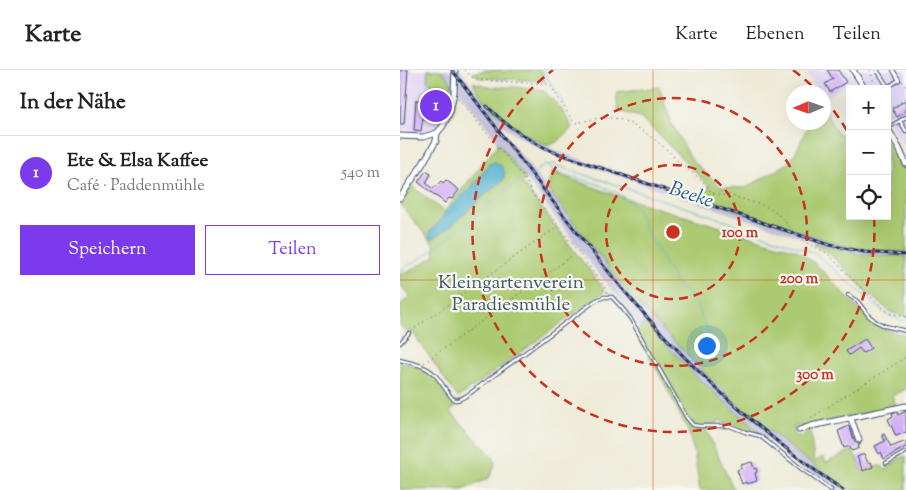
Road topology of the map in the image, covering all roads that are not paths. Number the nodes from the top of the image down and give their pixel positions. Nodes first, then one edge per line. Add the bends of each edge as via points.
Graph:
1 (456, 70) edge
2 (853, 70) edge
3 (877, 70) edge
4 (892, 70) edge
5 (862, 85) edge
6 (906, 117) edge
7 (900, 121) junction
8 (891, 126) edge
9 (890, 130) edge
10 (906, 131) edge
11 (437, 133) junction
12 (400, 136) edge
13 (906, 164) edge
14 (400, 198) edge
15 (848, 294) dead end
16 (906, 331) edge
17 (409, 333) road end
18 (400, 344) edge
19 (400, 360) edge
20 (906, 406) edge
21 (852, 419) junction
22 (799, 430) road end
23 (859, 440) dead end
24 (906, 452) edge
25 (886, 463) dead end
26 (831, 490) edge

1 - 11 street via 451,109
2 - 5 street
3 - 4 lane via 888,87 899,80
6 - 7 lane
7 - 8 lane
7 - 10 lane
9 - 13 street
11 - 12 street via 419,137
11 - 14 street via 427,157
15 - 16 lane via 875,321
17 - 18 lane
19 - 26 lane via 431,371 456,400 595,301 612,297 630,318 690,423 730,426 760,436
20 - 21 street
21 - 22 street
21 - 23 street
24 - 25 lane

